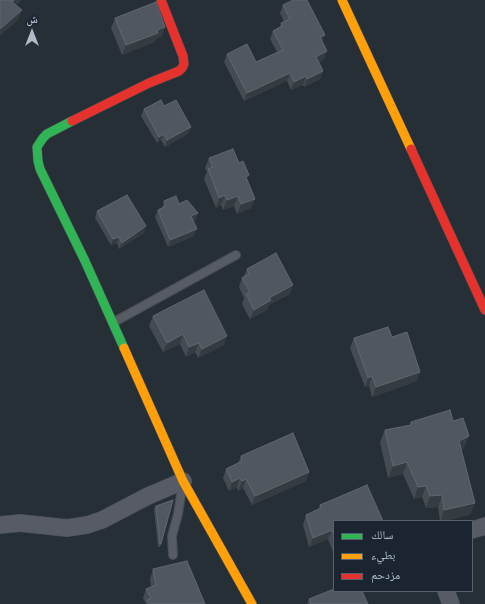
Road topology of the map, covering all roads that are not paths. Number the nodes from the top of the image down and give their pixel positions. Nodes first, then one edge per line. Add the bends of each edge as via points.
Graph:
1 (161, 0) edge
2 (342, 0) edge
3 (236, 255) dead end
4 (485, 310) edge
5 (112, 323) junction
6 (183, 481) junction
7 (0, 525) edge
8 (485, 526) edge
9 (473, 530) edge
10 (173, 555) dead end
11 (446, 592) edge
12 (252, 604) edge
13 (452, 604) edge

1 - 5 street via 184,56 182,68 52,131 37,147 40,169
2 - 4 street
3 - 5 lane
5 - 6 street
6 - 7 street via 87,525 67,528 20,523
6 - 10 lane via 172,536
6 - 12 street
8 - 9 street
11 - 13 street

